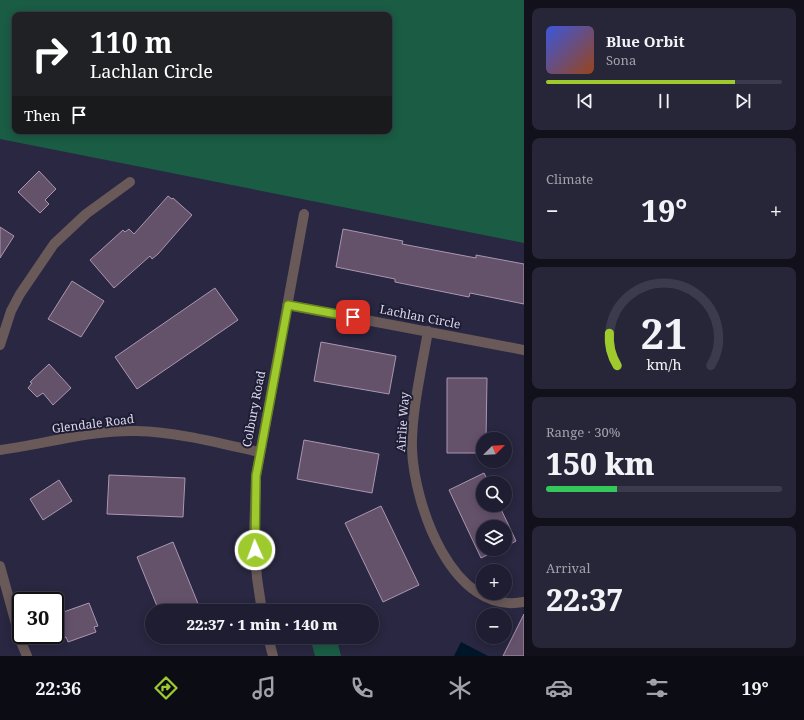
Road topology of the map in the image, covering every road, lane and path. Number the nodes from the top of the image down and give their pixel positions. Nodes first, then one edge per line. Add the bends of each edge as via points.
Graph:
1 (130, 182) dead end
2 (304, 214) dead end
3 (288, 305) junction
4 (428, 331) junction
5 (0, 345) edge
6 (524, 350) edge
7 (0, 450) edge
8 (260, 452) junction
9 (0, 566) edge
10 (524, 602) edge
11 (261, 604) edge
12 (270, 644) edge
13 (27, 656) edge
14 (273, 656) edge

1 - 5 street via 86,214 54,244 11,311
2 - 3 street, Colbury Road
3 - 4 street, Lachlan Circle
3 - 8 street, Colbury Road
4 - 6 street, Lachlan Circle
4 - 10 street, Airlie Way via 412,449 418,492 427,522 442,554 469,586 504,603
7 - 8 street, Glendale Road via 68,438 135,431 165,433
8 - 11 street, Colbury Road via 256,476 254,536
9 - 13 street
12 - 14 street

